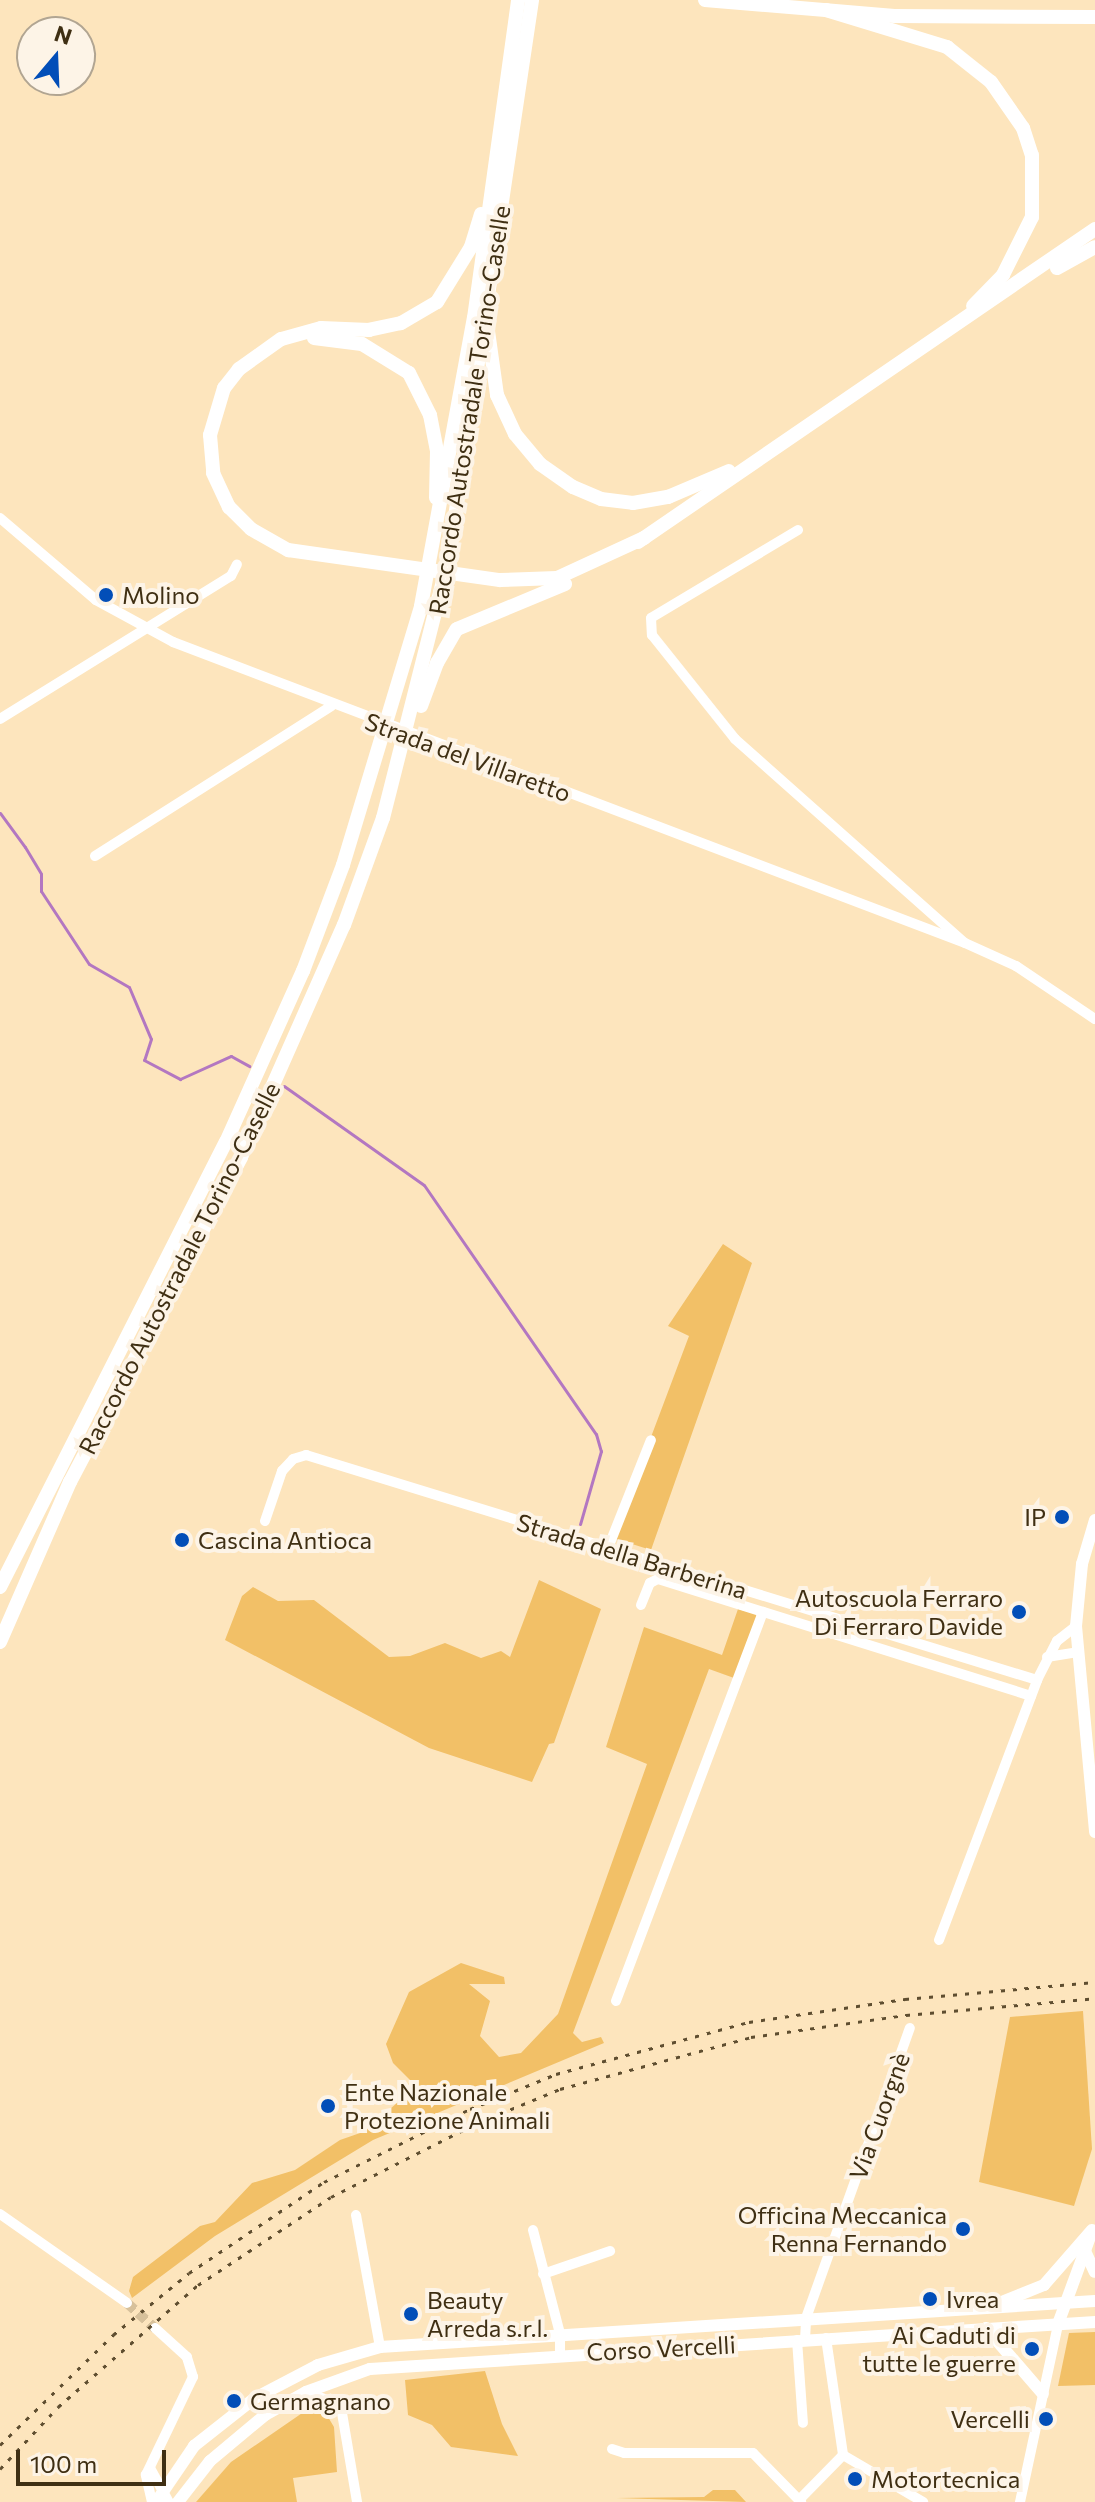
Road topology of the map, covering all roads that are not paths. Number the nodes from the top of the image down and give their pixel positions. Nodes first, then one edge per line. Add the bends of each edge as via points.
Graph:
1 (518, 0) edge
2 (532, 0) edge
3 (705, 0) edge
4 (826, 10) junction
5 (1095, 17) edge
6 (517, 52) junction
7 (495, 151) junction
8 (1095, 229) edge
9 (1095, 247) edge
10 (1003, 296) junction
11 (485, 320) junction
12 (936, 337) junction
13 (270, 346) junction
14 (751, 461) junction
15 (0, 518) edge
16 (798, 530) dead end
17 (644, 538) junction
18 (432, 549) junction
19 (237, 564) dead end
20 (143, 628) junction
21 (331, 706) junction
22 (414, 717) junction
23 (0, 719) edge
24 (95, 856) dead end
25 (965, 943) junction
26 (1095, 1019) edge
27 (651, 1440) dead end
28 (1095, 1520) edge
29 (265, 1521) dead end
30 (608, 1548) junction
31 (0, 1587) edge
32 (641, 1605) dead end
33 (763, 1612) junction
34 (1076, 1626) junction
35 (0, 1642) edge
36 (1078, 1652) junction
37 (1047, 1657) junction
38 (1037, 1680) junction
39 (1031, 1696) junction
40 (1095, 1832) edge
41 (939, 1940) dead end
42 (616, 2001) dead end
43 (910, 2028) dead end
44 (0, 2214) edge
45 (356, 2215) dead end
46 (1094, 2227) edge
47 (533, 2230) dead end
48 (610, 2251) dead end
49 (1085, 2251) junction
50 (1095, 2272) edge
51 (543, 2274) junction
52 (1095, 2301) edge
53 (1066, 2302) junction
54 (127, 2303) tunnel mouth
55 (985, 2308) junction
56 (806, 2318) junction
57 (1095, 2322) edge
58 (1058, 2324) junction
59 (155, 2328) tunnel mouth
60 (986, 2328) junction
61 (560, 2334) junction
62 (826, 2338) junction
63 (801, 2340) junction
64 (380, 2347) junction
65 (560, 2353) junction
66 (306, 2392) junction
67 (1043, 2394) junction
68 (803, 2423) dead end
69 (612, 2449) dead end
70 (843, 2455) junction
71 (159, 2500) edge
72 (800, 2501) edge
73 (178, 2502) edge
74 (357, 2502) edge
75 (923, 2502) edge
76 (1020, 2502) edge

1 - 6 highway, Raccordo Autostradale Torino-Caselle
2 - 6 highway, Raccordo Autostradale Torino-Caselle
3 - 4 highway
4 - 5 highway
4 - 12 highway via 913,35 973,64 1008,102 1032,155 1032,217 1020,247 981,299
6 - 7 highway, Raccordo Autostradale Torino-Caselle
6 - 11 highway, Raccordo Autostradale Torino-Caselle
7 - 13 highway via 471,247 437,302 401,323 369,330 321,328
7 - 18 highway, Raccordo Autostradale Torino-Caselle via 474,318
8 - 10 highway
9 - 10 highway
10 - 12 highway
11 - 14 highway via 497,395 515,434 540,464 573,487 601,499 633,503 668,497
11 - 22 highway, Raccordo Autostradale Torino-Caselle via 449,557
12 - 14 highway
13 - 17 highway via 247,361 224,388 212,423 210,455 229,507 277,546 346,561 541,581 577,572
13 - 18 highway via 313,338 362,344 409,373 424,395 437,451
14 - 17 highway
15 - 20 street, Strada del Villaretto via 55,570
16 - 25 street, Strada del Villaretto via 651,618 652,635 735,739 872,865 954,927
17 - 22 highway via 590,576 501,607 457,629
18 - 31 highway, Raccordo Autostradale Torino-Caselle via 378,758 303,971 226,1142 30,1518
19 - 20 street via 231,576
20 - 21 street, Strada del Villaretto
20 - 23 street
21 - 24 street
21 - 25 street, Strada del Villaretto
22 - 35 highway, Raccordo Autostradale Torino-Caselle via 344,925 241,1157 49,1527
25 - 26 street, Strada del Villaretto via 1016,966
27 - 30 street
28 - 34 main road via 1082,1564
29 - 30 street, Strada della Barberina via 282,1471 306,1455
30 - 38 street, Strada della Barberina
32 - 33 street, Strada della Barberina via 650,1583 658,1579
33 - 39 street, Strada della Barberina
33 - 42 street, Strada della Barberina
34 - 36 main road
34 - 37 street
36 - 37 street
36 - 40 main road
37 - 38 street
38 - 39 street
39 - 41 street
43 - 56 street, Via Cuorgnè
44 - 54 street
45 - 64 street
46 - 49 main road
46 - 55 main road via 1044,2285
47 - 51 street
48 - 51 street
49 - 50 main road
49 - 53 main road
51 - 61 street
52 - 53 main road, Corso Vercelli
53 - 55 main road, Corso Vercelli
53 - 58 main road
55 - 56 main road, Corso Vercelli
56 - 61 main road, Corso Vercelli
56 - 63 street, Via Cuorgnè
57 - 58 main road, Corso Vercelli
58 - 60 main road, Corso Vercelli
58 - 67 street
59 - 71 street via 187,2357 193,2377 150,2468
60 - 62 main road, Corso Vercelli
60 - 67 main road
61 - 64 main road, Corso Vercelli
61 - 65 street
62 - 63 main road, Corso Vercelli
62 - 70 street
63 - 65 main road, Corso Vercelli
63 - 68 street, Via Cuorgnè
64 - 71 main road, Corso Vercelli via 318,2365 255,2398 194,2446
65 - 66 main road, Corso Vercelli via 396,2365 342,2377
66 - 73 main road, Corso Vercelli via 237,2436
66 - 74 street via 332,2402 342,2413
67 - 76 street
69 - 72 street via 753,2453
70 - 72 street
70 - 75 street

